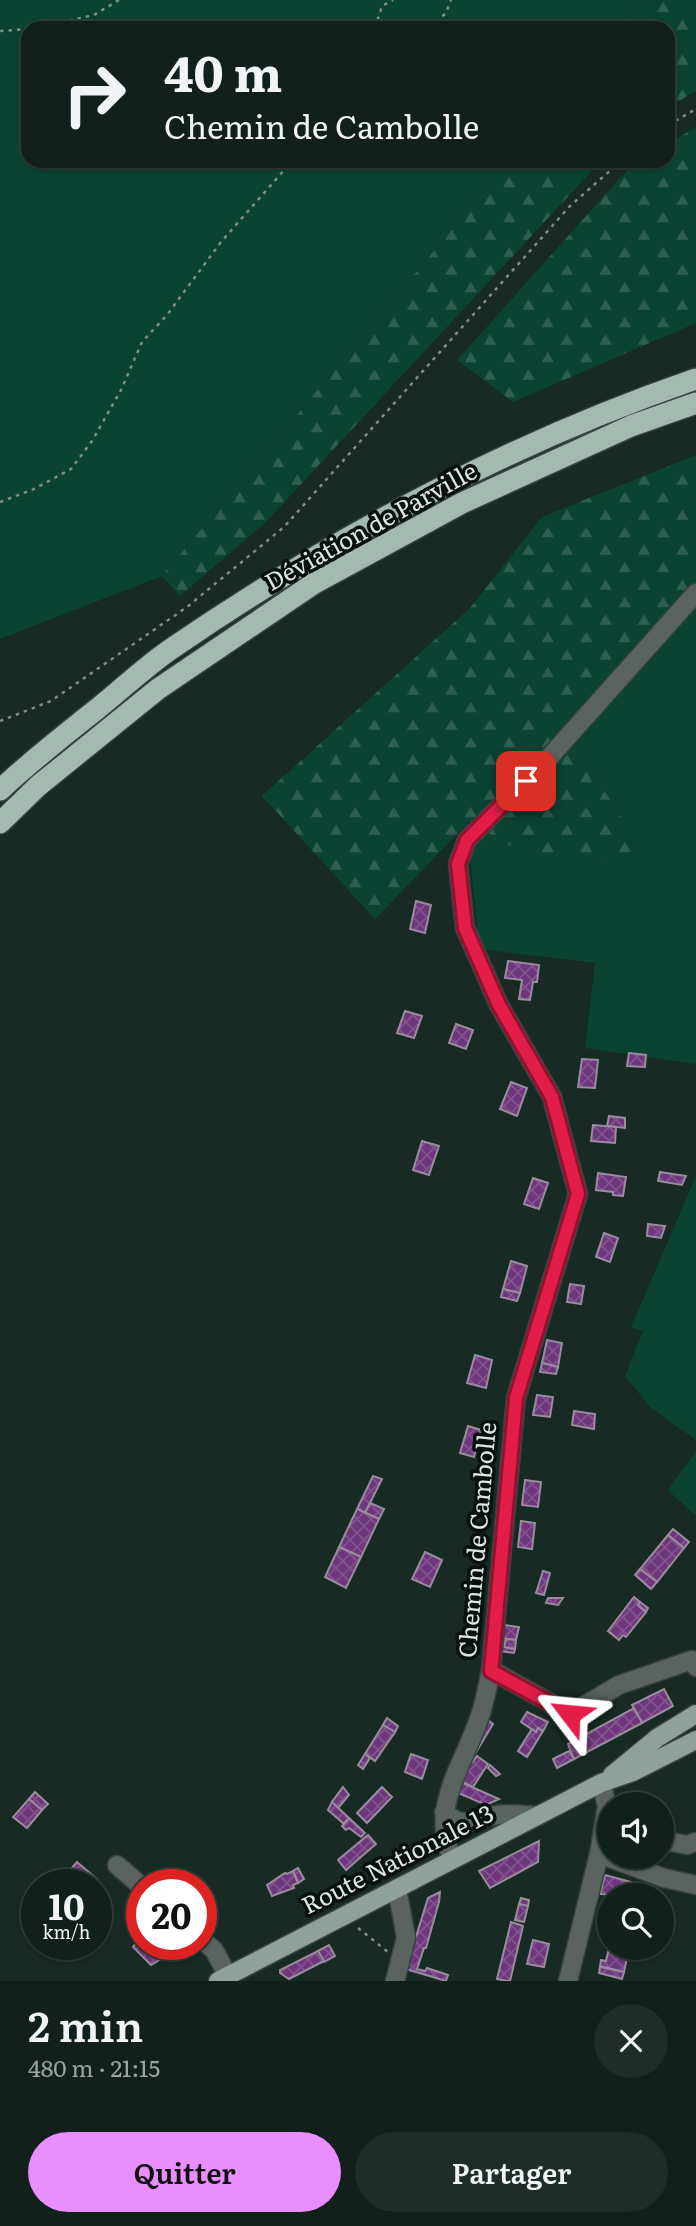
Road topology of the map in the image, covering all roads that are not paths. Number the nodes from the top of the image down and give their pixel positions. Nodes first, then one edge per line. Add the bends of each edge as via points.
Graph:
1 (696, 379) edge
2 (696, 403) edge
3 (696, 593) edge
4 (0, 790) edge
5 (0, 823) edge
6 (696, 1667) edge
7 (491, 1671) junction
8 (696, 1714) edge
9 (696, 1740) edge
10 (601, 1783) junction
11 (604, 1792) edge
12 (444, 1812) junction
13 (538, 1816) junction
14 (674, 1842) edge
15 (696, 1842) edge
16 (452, 1859) junction
17 (597, 1862) edge
18 (117, 1866) dead end
19 (640, 1869) edge
20 (126, 1874) edge
21 (696, 1885) edge
22 (397, 1888) junction
23 (217, 1959) edge
24 (223, 1978) edge
25 (395, 1981) edge
26 (568, 1981) edge

1 - 4 highway, Déviation de Parville via 622,405 452,482 307,561 169,651
2 - 5 highway, Déviation de Parville via 631,426 462,503 313,584 158,689 38,786
3 - 7 street, Chemin de Cambolle via 546,761 467,840 458,864 465,928 499,1005 552,1097 578,1194 516,1398
6 - 7 street via 692,1660 619,1685 570,1714
7 - 12 street, Chemin de Cambolle via 481,1714
8 - 10 main road, Route Nationale 13 via 657,1738
9 - 10 main road, Route Nationale 13
10 - 11 street
10 - 13 main road, Route Nationale 13
12 - 13 street via 463,1824 497,1815
12 - 16 street, Chemin de Cambolle via 444,1841
13 - 16 main road, Route Nationale 13
14 - 15 street
16 - 22 main road, Route Nationale 13
17 - 26 street
18 - 20 street
19 - 21 street
22 - 24 main road, Route Nationale 13
22 - 25 street via 406,1938
23 - 24 street

